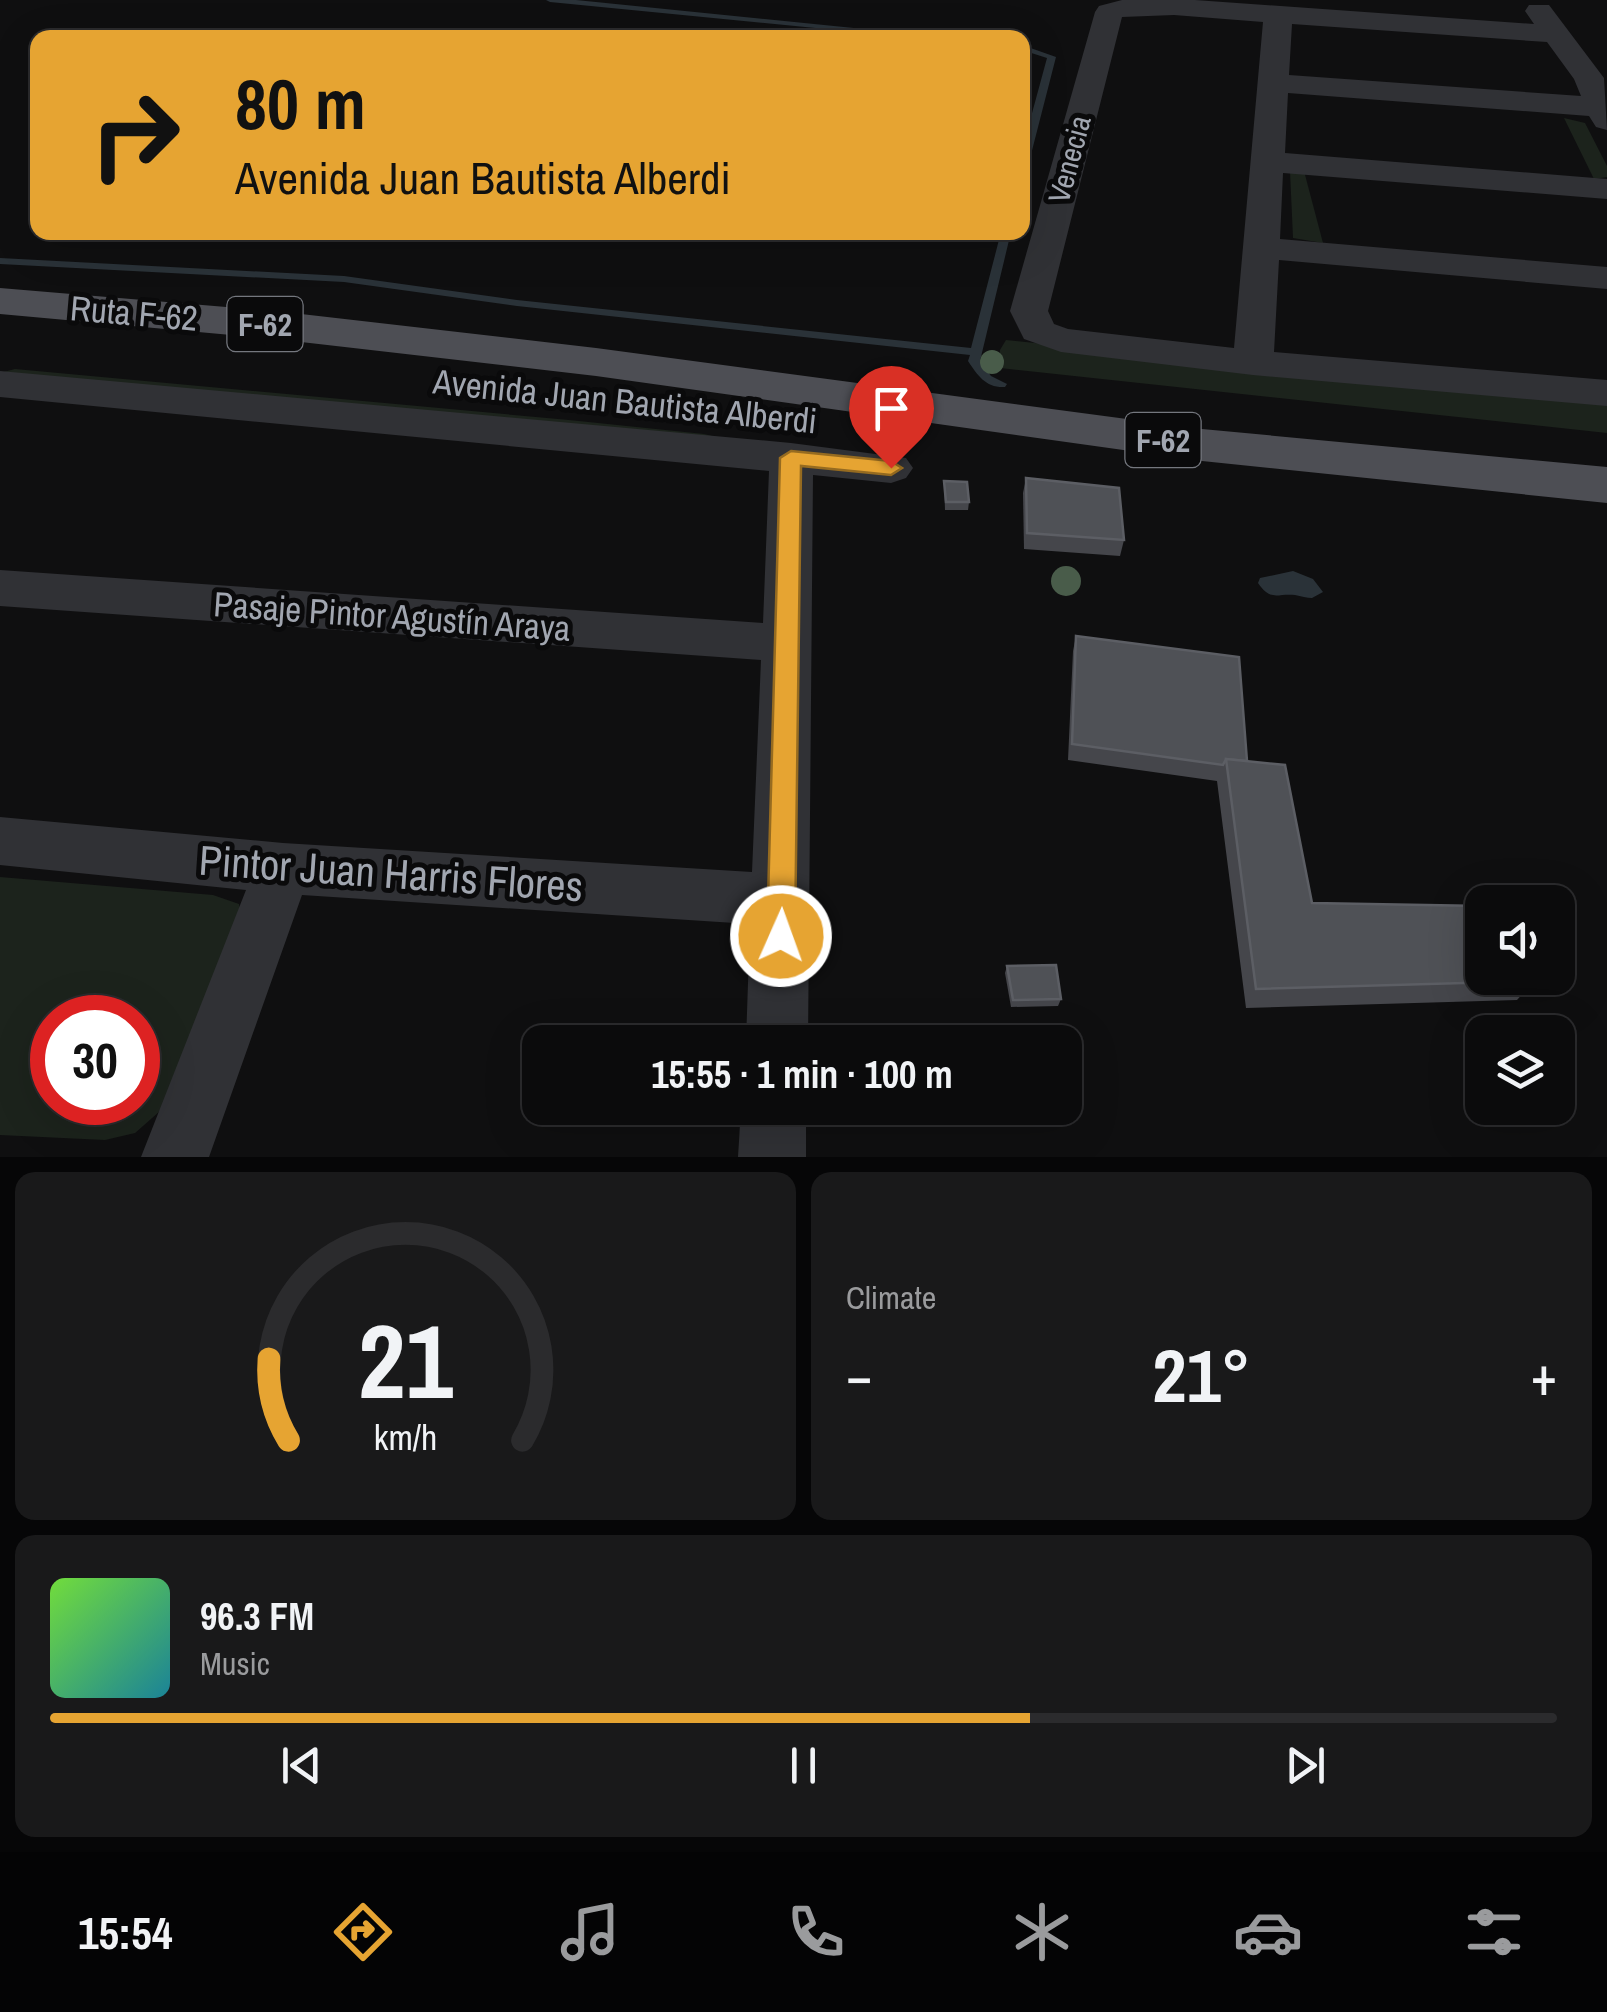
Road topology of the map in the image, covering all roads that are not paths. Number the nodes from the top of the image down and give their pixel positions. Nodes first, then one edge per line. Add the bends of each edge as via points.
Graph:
1 (1531, 0) edge
2 (1175, 3) edge
3 (1278, 14) junction
4 (1556, 34) junction
5 (1273, 83) junction
6 (1601, 96) edge
7 (1268, 162) junction
8 (1607, 190) edge
9 (1262, 248) junction
10 (1607, 278) edge
11 (0, 301) edge
12 (0, 338) edge
13 (446, 344) joint
14 (1253, 362) junction
15 (0, 384) edge
16 (1607, 393) edge
17 (791, 458) junction
18 (891, 468) dead end
19 (1607, 486) edge
20 (1607, 507) edge
21 (0, 588) edge
22 (784, 643) junction
23 (0, 841) edge
24 (282, 868) junction
25 (782, 900) junction
26 (778, 1025) edge
27 (773, 1125) edge
28 (174, 1157) edge
29 (772, 1157) edge

1 - 4 street
2 - 3 street
2 - 14 street, Venecia via 1107,15 1031,323 1061,340
3 - 4 street
3 - 5 street
4 - 6 street
5 - 6 street
5 - 7 street
7 - 8 street
7 - 9 street
9 - 10 street
9 - 14 street
11 - 13 main road, Ruta F-62 / F-62
12 - 20 main road, Avenida Juan Bautista Alberdi / F-62
13 - 19 main road, Avenida Juan Bautista Alberdi / F-62 via 740,378 1202,445
14 - 16 street
15 - 17 street, Avenida Juan Bautista Alberdi
17 - 18 street, Avenida Juan Bautista Alberdi
17 - 22 street
21 - 22 street, Pasaje Pintor Agustín Araya
22 - 25 street
23 - 24 street, Pintor Juan Harris Flores
24 - 25 street, Pintor Juan Harris Flores
24 - 28 street
25 - 26 street
27 - 29 street

